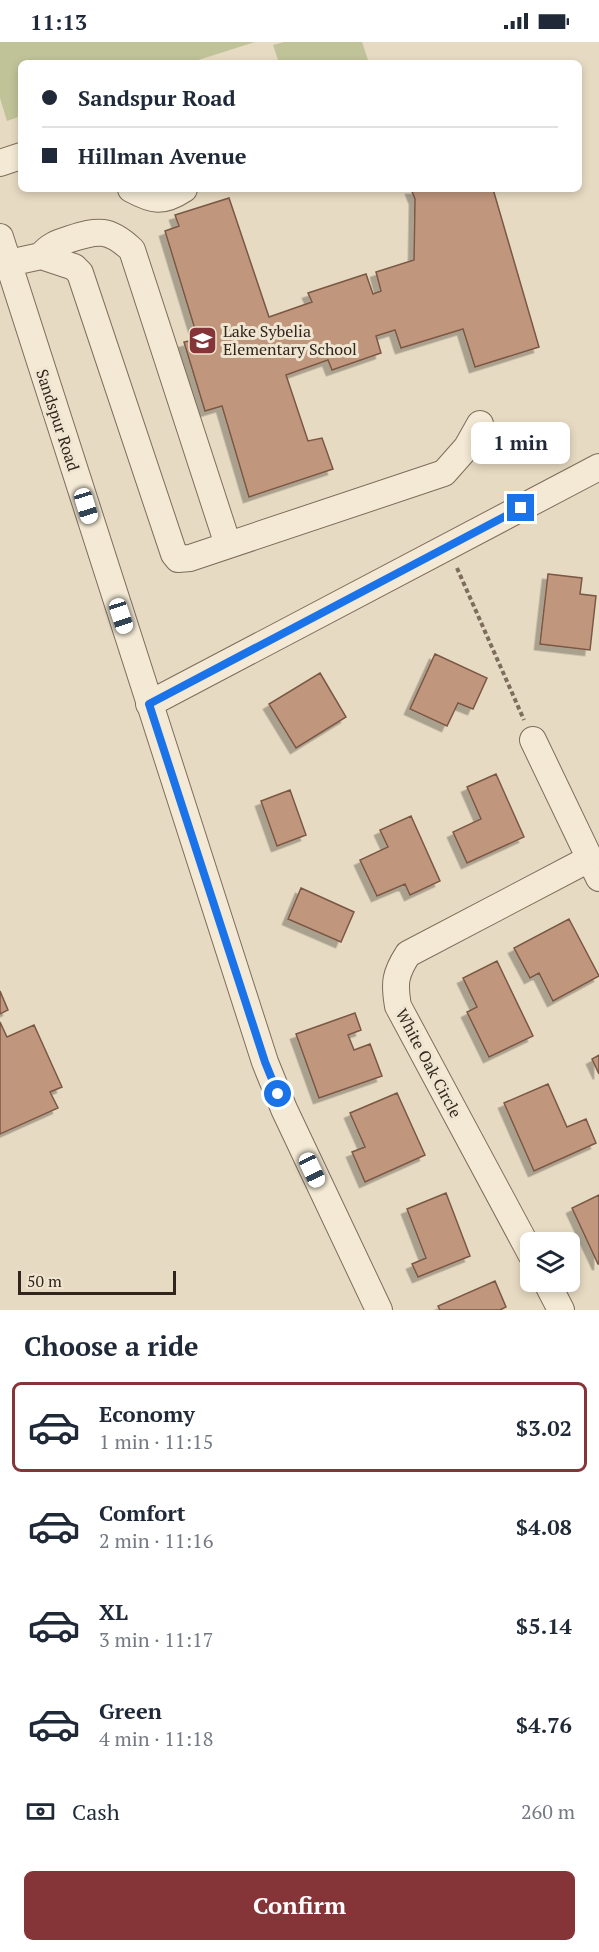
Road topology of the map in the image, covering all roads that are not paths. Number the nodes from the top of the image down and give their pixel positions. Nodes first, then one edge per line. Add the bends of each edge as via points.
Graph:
1 (18, 157) edge
2 (0, 163) edge
3 (138, 192) edge
4 (180, 192) edge
5 (0, 237) edge
6 (41, 256) junction
7 (9, 263) junction
8 (480, 424) dead end
9 (599, 467) edge
10 (228, 545) junction
11 (149, 704) junction
12 (533, 740) road end
13 (594, 869) edge
14 (520, 1233) edge
15 (552, 1292) edge
16 (379, 1310) edge
17 (561, 1310) edge

1 - 2 street
3 - 4 street via 153,199 171,198
5 - 7 street, Sandspur Road
6 - 7 street
6 - 10 street via 74,267 80,273 174,554 178,559 190,558
6 - 10 street via 49,246 96,231 111,234 132,250
7 - 11 street, Sandspur Road
8 - 10 street via 467,447 444,473
9 - 11 street
11 - 16 street, Sandspur Road via 265,1062
12 - 13 street, White Oak Circle
13 - 14 street, White Oak Circle via 408,954 398,969 394,987 398,1006
15 - 17 street

